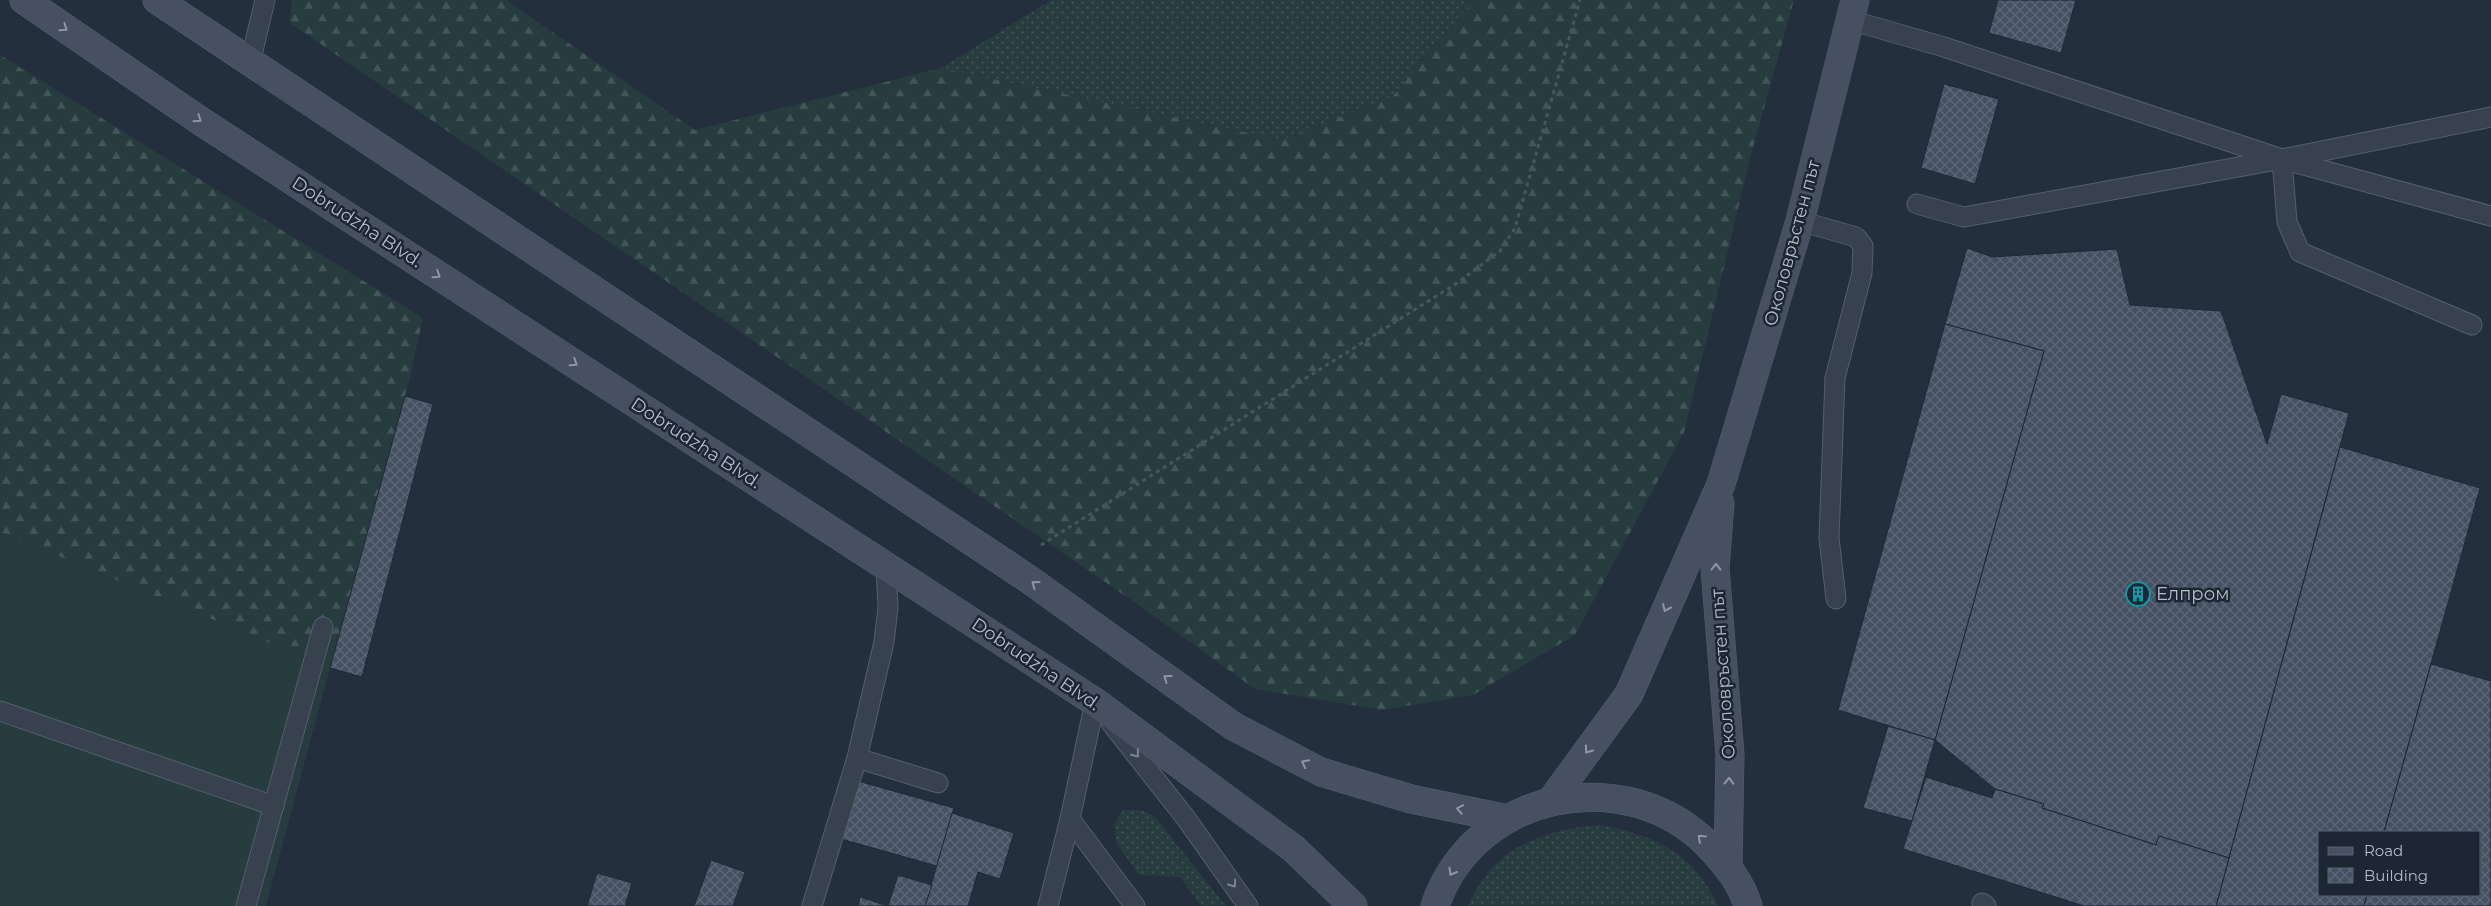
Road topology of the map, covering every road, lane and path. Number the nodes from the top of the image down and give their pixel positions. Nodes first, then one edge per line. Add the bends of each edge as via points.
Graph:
1 (24, 0) edge
2 (157, 0) edge
3 (265, 0) edge
4 (1580, 0) edge
5 (1853, 10) edge
6 (250, 63) junction
7 (2491, 117) edge
8 (2282, 159) junction
9 (1917, 204) dead end
10 (2491, 216) edge
11 (1800, 221) junction
12 (2472, 325) dead end
13 (1721, 484) junction
14 (886, 566) junction
15 (1008, 566) junction
16 (1836, 599) dead end
17 (323, 627) dead end
18 (1095, 702) junction
19 (0, 711) edge
20 (856, 758) junction
21 (938, 784) dead end
22 (1551, 801) junction
23 (274, 806) junction
24 (1070, 819) junction
25 (1508, 819) junction
26 (1728, 865) junction
27 (1748, 904) edge
28 (246, 906) edge
29 (812, 906) edge
30 (1048, 906) edge
31 (1135, 906) edge
32 (1248, 906) edge
33 (1354, 906) edge
34 (1435, 906) edge

1 -> 14 main road, Dobrudzha Blvd. via 210,128
2 - 6 main road
3 - 6 lane
4 - 15 path via 1515,228 1500,251 1456,283
5 - 8 lane via 1944,47
5 - 11 main road, Околовръстен път
6 - 15 main road
7 - 8 lane
8 - 9 lane via 1964,217
8 - 10 lane
8 - 12 lane via 2287,222 2300,252
11 - 13 main road, Околовръстен път
11 - 16 lane via 1856,237 1863,246 1862,273 1835,378 1829,538
13 -> 22 main road, Околовръстен път via 1629,694
26 -> 13 main road, Околовръстен път via 1730,754 1715,568
14 - 18 main road, Dobrudzha Blvd.
14 - 20 lane via 888,608 884,642
25 -> 15 main road via 1411,799 1321,772 1233,726
17 - 23 lane
18 - 24 lane
18 -> 32 lane via 1186,817
18 - 33 main road, Dobrudzha Blvd. via 1294,849
19 - 23 lane
20 - 21 lane
20 - 29 lane
22 - 25 main road
26 -> 22 main road via 1698,835 1672,817 1644,804 1590,797
23 - 28 lane
24 - 30 lane
24 - 31 lane
25 -> 34 main road via 1480,839 1456,864
26 - 27 main road

